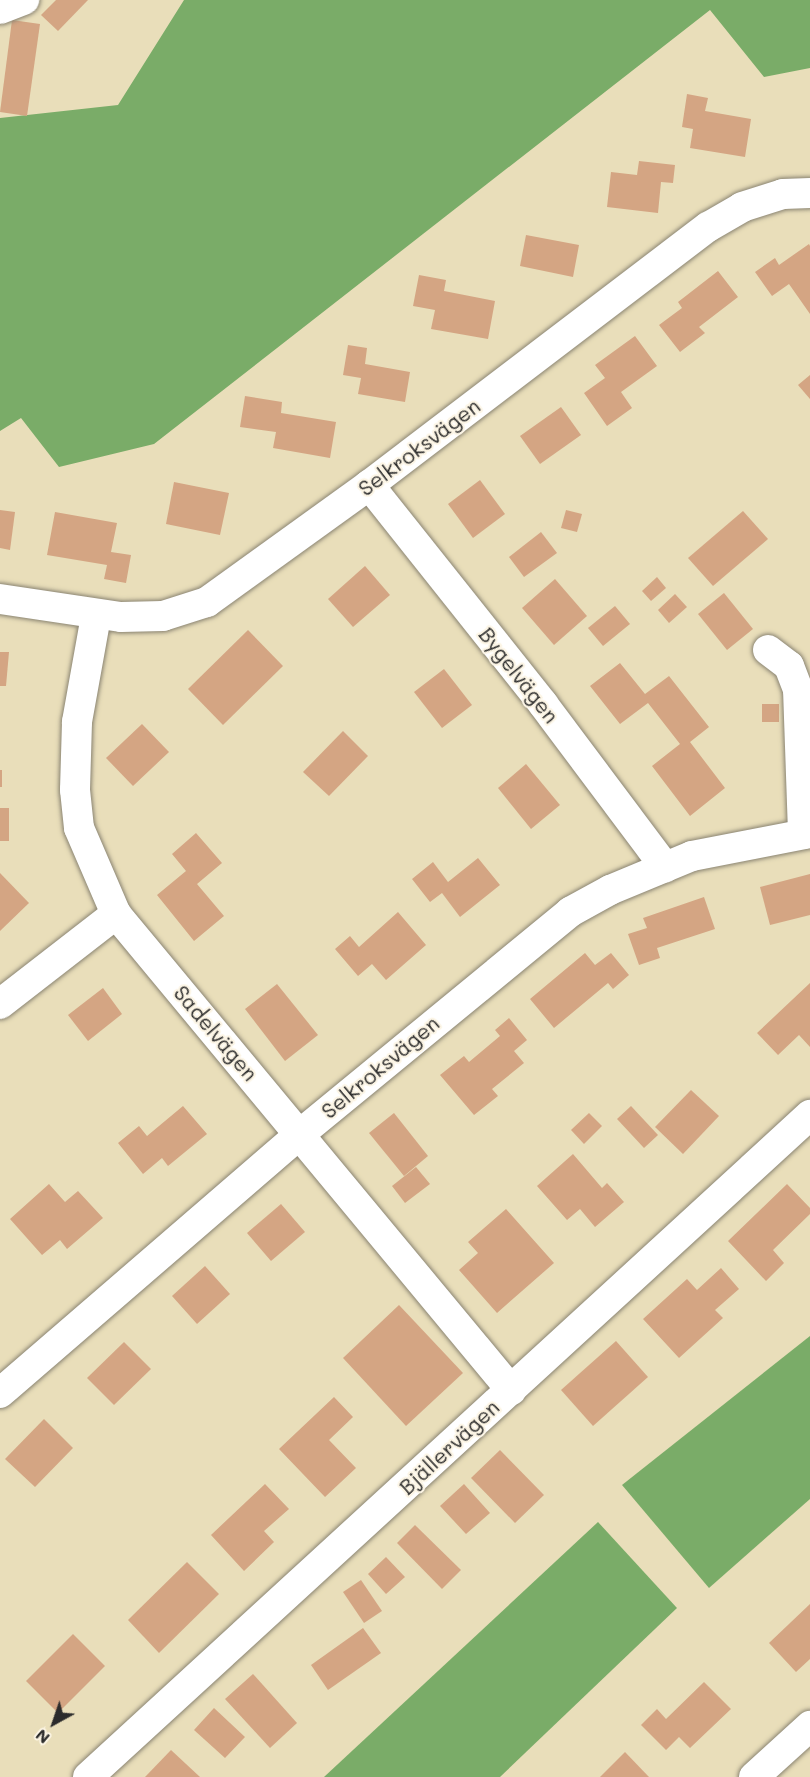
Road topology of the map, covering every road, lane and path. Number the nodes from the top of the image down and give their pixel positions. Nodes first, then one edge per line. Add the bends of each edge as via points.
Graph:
1 (24, 0) edge
2 (0, 9) edge
3 (810, 193) edge
4 (369, 485) junction
5 (0, 599) edge
6 (96, 616) junction
7 (768, 650) dead end
8 (806, 833) edge
9 (665, 867) junction
10 (116, 914) junction
11 (0, 1004) edge
12 (810, 1115) edge
13 (300, 1134) junction
14 (511, 1390) junction
15 (0, 1393) edge
16 (810, 1726) edge
17 (88, 1777) edge
18 (754, 1777) edge

1 - 2 street
3 - 4 street, Selkroksvägen via 783,194 742,207 708,227
4 - 6 street, Selkroksvägen via 207,602 163,616
4 - 9 street, Bygelvägen via 543,704
5 - 6 street, Selkroksvägen
6 - 10 street, Sadelvägen via 78,722 75,790 79,828
7 - 8 street via 789,666 798,689
8 - 9 street, Selkroksvägen via 692,856
9 - 13 street, Selkroksvägen via 610,890 539,934
10 - 11 street
10 - 13 street, Sadelvägen
12 - 14 street, Bjällervägen
13 - 14 street, Sadelvägen
13 - 15 street, Selkroksvägen
14 - 17 street, Bjällervägen
16 - 18 street

